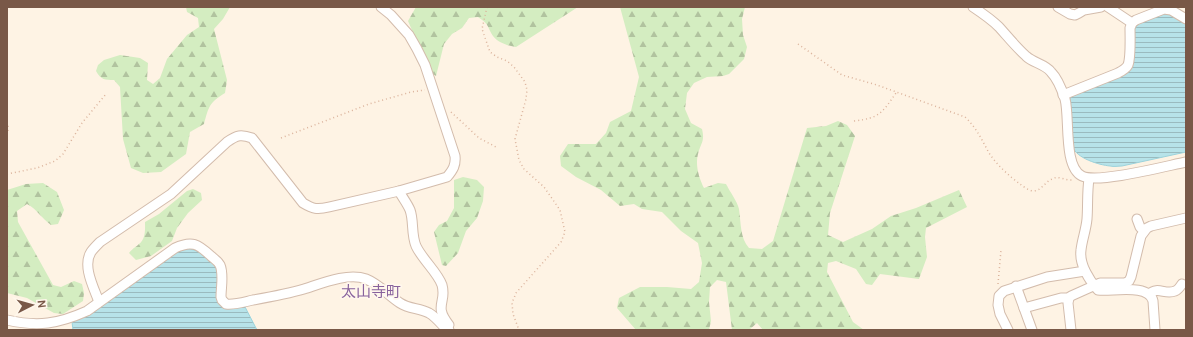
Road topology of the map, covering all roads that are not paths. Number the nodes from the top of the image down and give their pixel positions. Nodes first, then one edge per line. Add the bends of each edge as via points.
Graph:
1 (381, 7) edge
2 (972, 7) edge
3 (1058, 7) edge
4 (1101, 7) edge
5 (1108, 7) edge
6 (1186, 19) edge
7 (1132, 23) junction
8 (1064, 95) junction
9 (1186, 162) edge
10 (1086, 178) junction
11 (399, 191) junction
12 (1186, 218) edge
13 (1137, 219) dead end
14 (1144, 231) junction
15 (1085, 271) junction
16 (1182, 284) dead end
17 (1016, 286) junction
18 (1094, 286) junction
19 (1149, 294) junction
20 (1069, 298) junction
21 (99, 302) junction
22 (1024, 308) junction
23 (7, 320) edge
24 (449, 330) edge
25 (452, 330) edge
26 (1008, 330) edge
27 (1032, 330) edge
28 (1070, 330) edge
29 (1155, 330) edge

1 - 11 street via 391,14 409,35 425,65 456,164 447,177
2 - 8 street via 998,27 1027,58 1051,71
3 - 4 street via 1075,15 1084,10
4 - 5 street
5 - 7 street
6 - 7 street via 1164,9
7 - 8 street via 1128,65 1118,73
8 - 10 street via 1070,156 1075,170
9 - 10 street via 1138,173 1098,179
10 - 15 street via 1087,220 1081,251
11 - 21 street via 320,209 312,208 303,203 252,138 243,135 235,137 171,194 100,242 90,252 89,271
11 - 25 street via 410,210 415,245 441,284 441,313
12 - 14 street via 1151,226
13 - 14 street
14 - 18 street via 1129,281 1107,282
15 - 17 street via 1047,277
15 - 18 street
16 - 19 street via 1173,292 1153,290
17 - 22 street
17 - 26 street via 1004,290 999,296 999,309
18 - 19 street via 1098,290 1129,290
18 - 20 street
19 - 29 street via 1153,301
20 - 22 street
20 - 28 street
21 - 23 street via 87,311 48,324 23,324
21 - 24 street via 175,248 183,244 195,244 202,247 220,265 221,297 226,304 285,294 333,280 357,277 373,282 401,304 428,313
22 - 27 street

